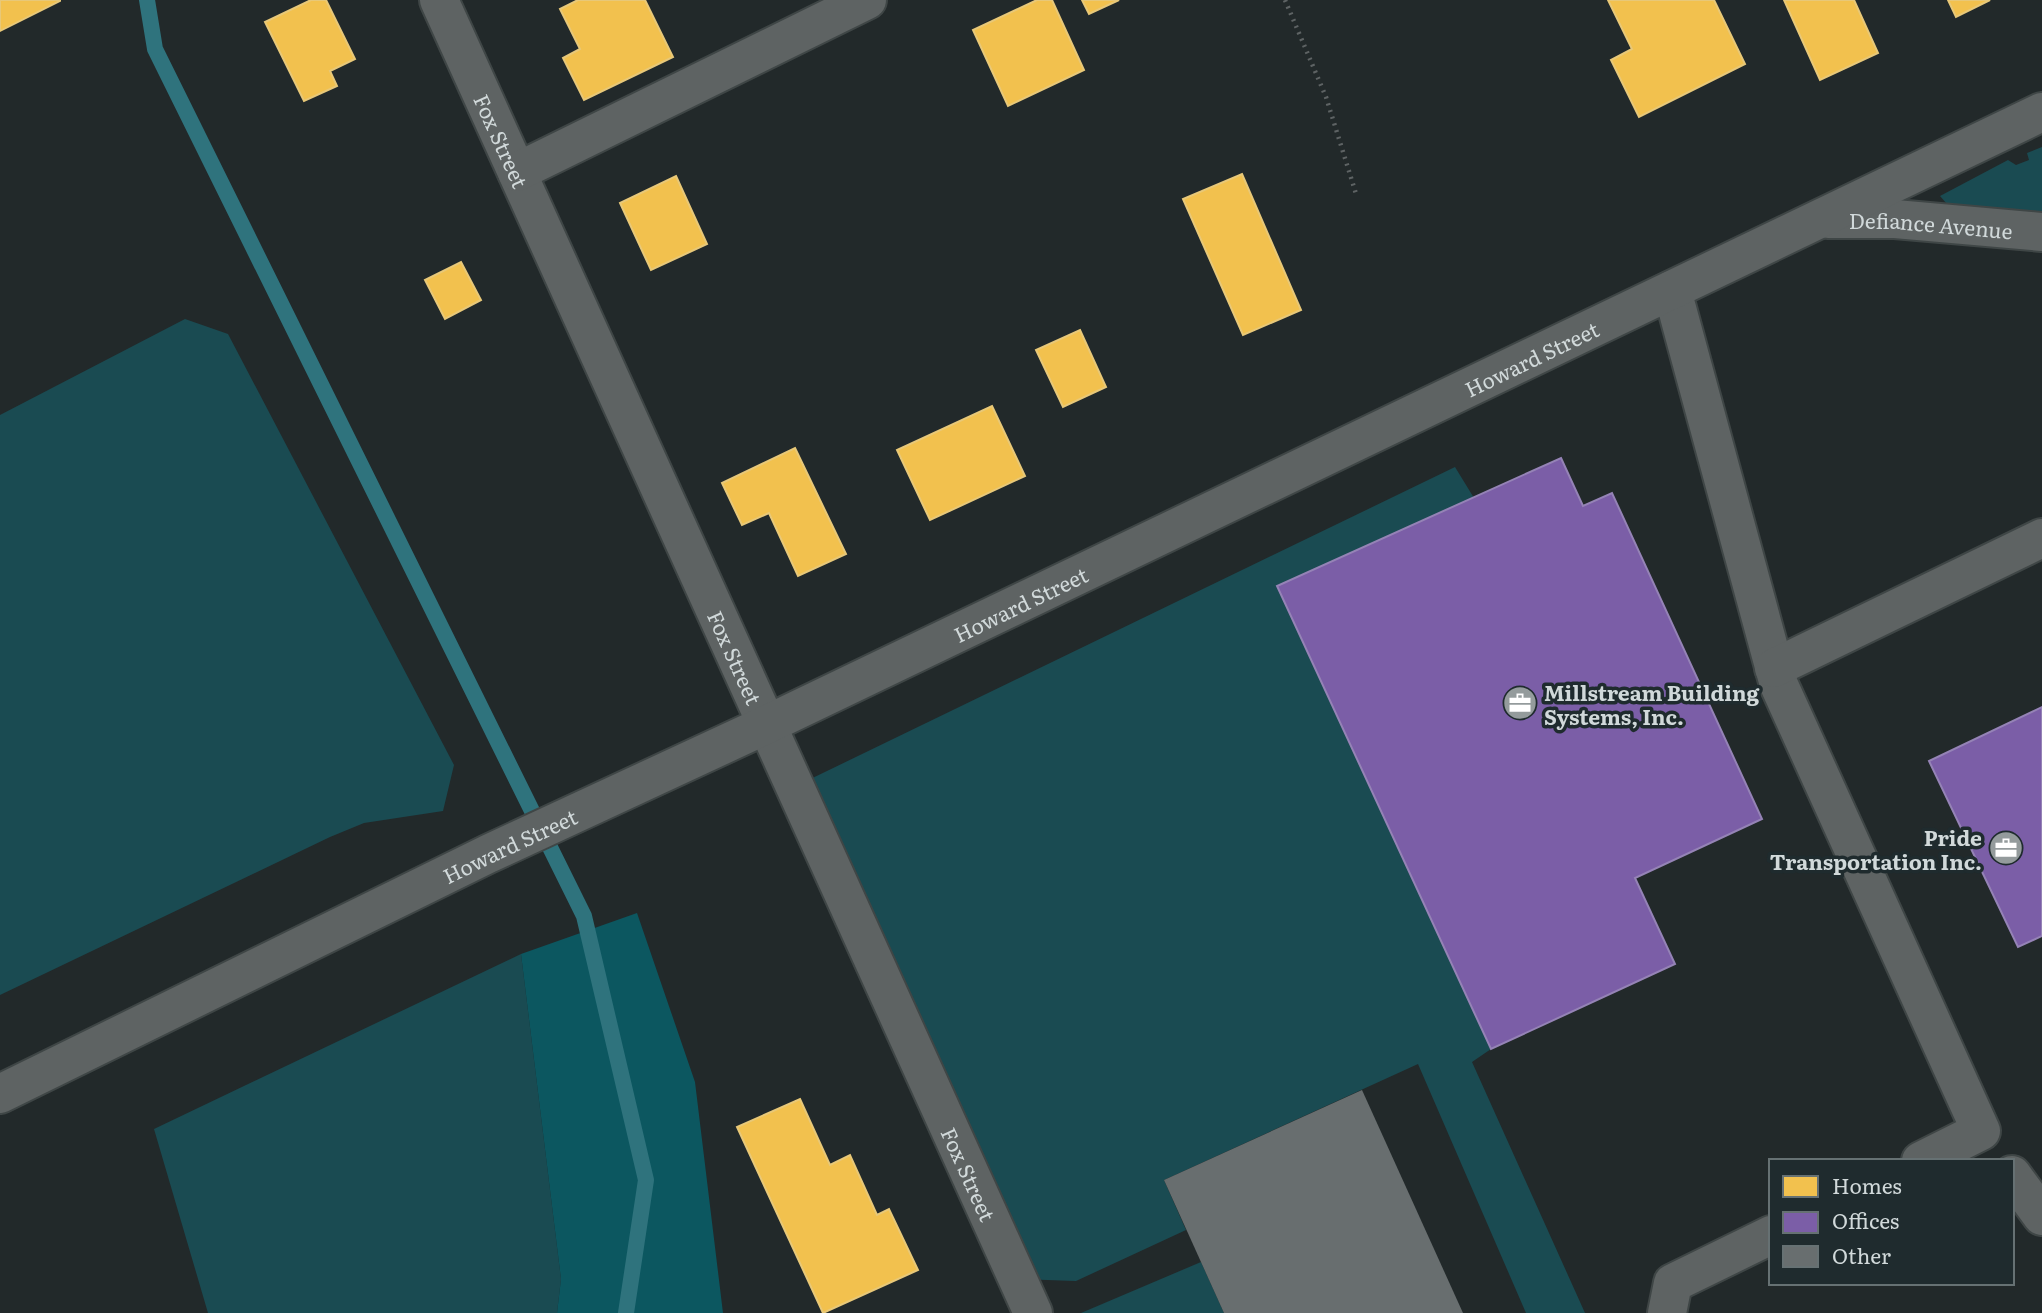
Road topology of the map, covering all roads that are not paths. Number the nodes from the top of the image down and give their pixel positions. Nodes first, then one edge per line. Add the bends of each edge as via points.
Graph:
1 (439, 0) edge
2 (867, 0) edge
3 (2042, 111) edge
4 (517, 172) junction
5 (1819, 219) junction
6 (2042, 232) edge
7 (1672, 290) junction
8 (2042, 538) edge
9 (1774, 668) junction
10 (768, 724) junction
11 (0, 1094) edge
12 (1991, 1146) edge
13 (1930, 1159) edge
14 (2014, 1178) edge
15 (2042, 1216) edge
16 (1769, 1236) edge
17 (1032, 1313) edge
18 (1667, 1313) edge

1 - 4 street, Fox Street
2 - 4 street
3 - 5 street, Howard Street
4 - 10 street, Fox Street
5 - 6 street, Defiance Avenue via 1895,219
5 - 7 street, Howard Street
7 - 9 street
7 - 10 street, Howard Street
8 - 9 street
9 - 12 street
10 - 11 street, Howard Street via 488,854
10 - 17 street, Fox Street
12 - 13 street
14 - 15 street
16 - 18 street via 1673,1283

